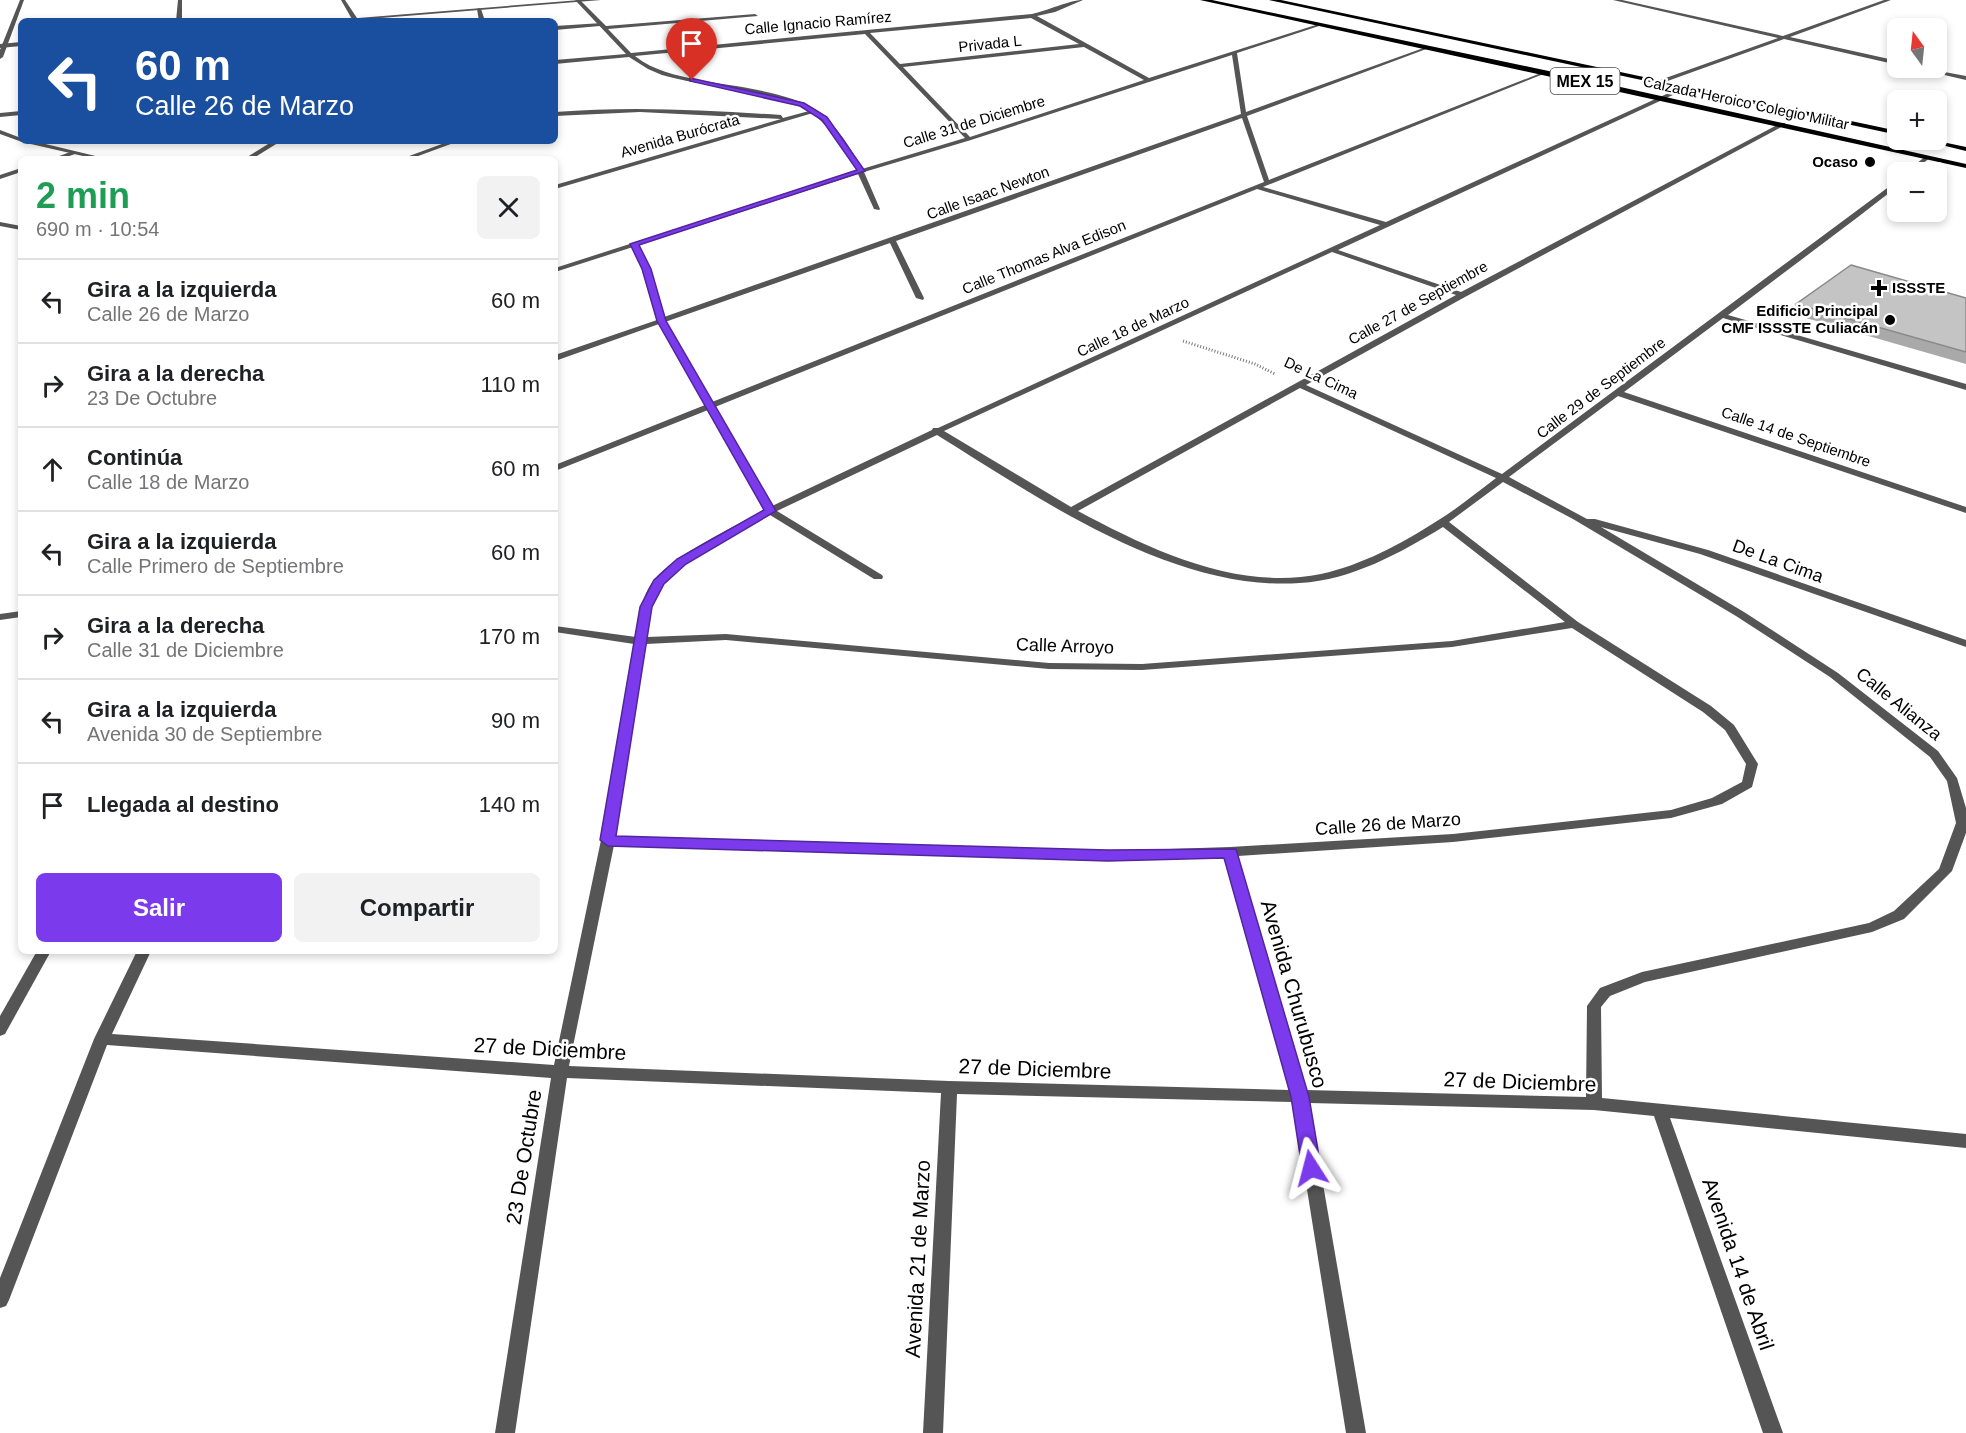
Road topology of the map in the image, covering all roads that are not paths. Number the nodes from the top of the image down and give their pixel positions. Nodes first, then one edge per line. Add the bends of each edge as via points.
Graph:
1 (22, 0) edge
2 (180, 0) edge
3 (343, 0) edge
4 (599, 0) edge
5 (1082, 0) edge
6 (1203, 0) edge
7 (1272, 0) edge
8 (1616, 0) edge
9 (1889, 0) edge
10 (578, 1) edge
11 (479, 9) junction
12 (755, 16) dead end
13 (1032, 16) junction
14 (179, 18) edge
15 (355, 18) edge
16 (378, 18) edge
17 (481, 18) edge
18 (1320, 24) junction
19 (602, 26) junction
20 (558, 28) edge
21 (866, 32) junction
22 (1785, 38) junction
23 (18, 44) edge
24 (1086, 45) junction
25 (2, 46) edge
26 (1427, 47) junction
27 (1233, 52) junction
28 (631, 55) junction
29 (0, 57) edge
30 (1887, 61) edge
31 (558, 62) edge
32 (897, 66) junction
33 (1544, 72) junction
34 (1947, 74) edge
35 (1966, 78) edge
36 (1148, 80) junction
37 (1662, 81) junction
38 (1686, 87) junction
39 (1664, 98) junction
40 (814, 111) junction
41 (18, 113) edge
42 (558, 114) edge
43 (0, 115) edge
44 (1244, 116) junction
45 (788, 118) junction
46 (1784, 124) junction
47 (1887, 131) edge
48 (0, 132) edge
49 (4, 138) edge
50 (969, 139) junction
51 (36, 144) edge
52 (273, 144) edge
53 (447, 144) edge
54 (1947, 145) edge
55 (1966, 149) edge
56 (74, 153) junction
57 (64, 156) edge
58 (90, 156) edge
59 (252, 156) edge
60 (413, 156) edge
61 (1928, 157) junction
62 (1922, 162) edge
63 (1966, 166) edge
64 (18, 171) edge
65 (862, 171) junction
66 (0, 177) edge
67 (1267, 182) junction
68 (558, 186) edge
69 (1256, 187) junction
70 (1887, 191) edge
71 (877, 209) dead end
72 (0, 224) edge
73 (1387, 225) junction
74 (18, 227) edge
75 (894, 241) junction
76 (634, 244) junction
77 (1332, 250) junction
78 (558, 269) edge
79 (1462, 295) junction
80 (920, 298) dead end
81 (1720, 315) junction
82 (661, 321) junction
83 (558, 357) edge
84 (1300, 385) junction
85 (1966, 387) edge
86 (1617, 393) junction
87 (710, 406) junction
88 (936, 430) junction
89 (558, 467) edge
90 (1503, 478) junction
91 (1966, 510) edge
92 (770, 511) junction
93 (1069, 512) junction
94 (1576, 518) junction
95 (1443, 522) junction
96 (878, 578) dead end
97 (18, 614) edge
98 (0, 617) edge
99 (1574, 624) junction
100 (558, 629) edge
101 (640, 641) junction
102 (1966, 644) edge
103 (1953, 781) junction
104 (1966, 786) edge
105 (608, 840) junction
106 (1230, 852) junction
107 (42, 954) edge
108 (143, 954) edge
109 (0, 1030) edge
110 (102, 1038) junction
111 (560, 1072) junction
112 (949, 1087) junction
113 (1300, 1097) junction
114 (1594, 1104) junction
115 (1660, 1111) junction
116 (1966, 1142) edge
117 (0, 1300) edge
118 (505, 1433) edge
119 (933, 1433) edge
120 (1356, 1433) edge
121 (1773, 1433) edge

1 - 25 street
2 - 14 street
3 - 15 street
4 - 10 street
5 - 13 street, Calle Ignacio Ramírez
6 - 18 main road, Calzada Heroico Colegio Militar / MEX 15
7 - 37 main road, Calzada Heroico Colegio Militar / MEX 15
8 - 22 street
9 - 22 street
10 - 11 street
10 - 19 street
11 - 16 street
11 - 17 street
12 - 19 street
13 - 21 street, Calle Ignacio Ramírez
13 - 24 street
18 - 26 main road, Calzada Heroico Colegio Militar / MEX 15
18 - 27 street, Calle 31 de Diciembre
19 - 20 street
19 - 28 street
21 - 28 street, Calle Ignacio Ramírez
21 - 32 street
22 - 30 street
22 - 37 street
23 - 25 street
24 - 32 street, Privada L
24 - 36 street
25 - 29 street
26 - 33 main road, Calzada Heroico Colegio Militar / MEX 15
26 - 44 street, Calle Isaac Newton
27 - 36 street, Calle 31 de Diciembre
27 - 44 street
28 - 31 street, Calle Ignacio Ramírez
28 - 40 street via 663,73 781,99
32 - 50 street
33 - 39 main road, Calzada Heroico Colegio Militar / MEX 15
33 - 67 street, Calle Thomas Alva Edison
34 - 35 street
36 - 50 street, Calle 31 de Diciembre
37 - 38 main road, Calzada Heroico Colegio Militar / MEX 15
38 - 39 street, Calle 18 de Marzo
38 - 47 main road, Calzada Heroico Colegio Militar / MEX 15
39 - 46 main road, Calzada Heroico Colegio Militar / MEX 15
39 - 73 street, Calle 18 de Marzo
40 - 45 street, Avenida Burócrata
40 - 65 street
41 - 43 street
42 - 45 street via 641,111
44 - 67 street
44 - 75 street, Calle Isaac Newton
45 - 68 street, Avenida Burócrata
46 - 61 main road, Calzada Heroico Colegio Militar / MEX 15
46 - 79 street, Calle 27 de Septiembre
48 - 49 street
50 - 65 street, Calle 31 de Diciembre
51 - 56 street
52 - 59 street
53 - 60 street
54 - 55 main road
56 - 57 street
56 - 58 street
61 - 62 street
61 - 63 main road, Calzada Heroico Colegio Militar / MEX 15
64 - 66 street
65 - 71 street
65 - 76 street, Calle 31 de Diciembre
67 - 69 street, Calle Thomas Alva Edison
69 - 73 street
69 - 87 street, Calle Thomas Alva Edison
70 - 81 street, Calle 29 de Septiembre
72 - 74 street
73 - 77 street, Calle 18 de Marzo
75 - 80 street
75 - 82 street, Calle Isaac Newton
76 - 78 street, Calle 31 de Diciembre
76 - 82 street via 646,269
77 - 79 street
77 - 88 street, Calle 18 de Marzo
79 - 84 street, Calle 27 de Septiembre
81 - 85 street
81 - 86 street, Calle 29 de Septiembre
82 - 83 street, Calle Isaac Newton
82 - 87 street
84 - 90 street, De La Cima
84 - 93 street, Calle 27 de Septiembre
86 - 90 street, Calle 29 de Septiembre
86 - 91 street, Calle 14 de Septiembre
87 - 89 street, Calle Thomas Alva Edison
87 - 92 street
88 - 92 street, Calle 18 de Marzo
88 - 93 street, Calle 29 de Septiembre
90 - 94 street, Calle Alianza
90 - 95 street, Calle 29 de Septiembre
92 - 96 street
92 - 101 street, Calle 18 de Marzo via 681,561 658,582 646,607
93 - 95 street, Calle 29 de Septiembre via 1150,549 1227,576 1270,582 1348,571 1394,552
94 - 102 street, De La Cima via 1704,552
94 - 103 street, Calle Alianza via 1740,614 1834,675 1934,754
95 - 99 street, Calle 26 de Marzo
97 - 98 street
99 - 101 street, Calle Arroyo via 1452,644 1142,667 1049,666 726,637
99 - 106 street, Calle 26 de Marzo via 1707,709 1730,728 1752,764 1748,784 1717,801 1671,814 1453,838
100 - 101 street, Calle Arroyo
101 - 105 street, 23 De Octubre
103 - 104 street
103 - 114 street, Calle Alianza via 1963,823 1945,871 1899,915 1872,927 1642,977 1605,992 1594,1006
105 - 106 street, Calle 26 de Marzo via 1108,856
105 - 111 street, 23 De Octubre
106 - 113 street, Avenida Churubusco
107 - 109 street
108 - 110 street
110 - 111 street, 27 de Diciembre
110 - 117 street
111 - 112 street, 27 de Diciembre
111 - 118 street, 23 De Octubre
112 - 113 street, 27 de Diciembre
112 - 119 street, Avenida 21 de Marzo
113 - 114 street, 27 de Diciembre
113 - 120 street, Avenida Churubusco
114 - 115 street, 27 de Diciembre
115 - 116 street, 27 de Diciembre
115 - 121 street, Avenida 14 de Abril

